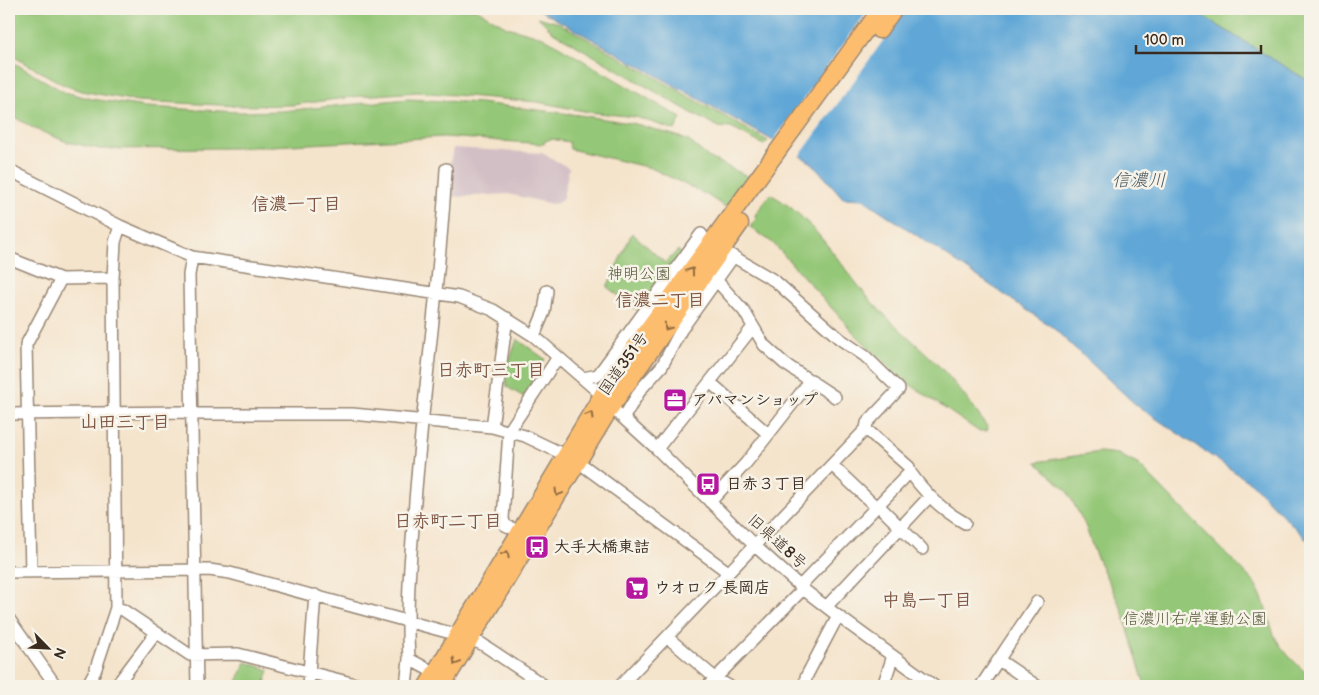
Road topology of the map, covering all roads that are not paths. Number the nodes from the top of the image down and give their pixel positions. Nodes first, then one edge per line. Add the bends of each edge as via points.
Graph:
1 (881, 9) edge
2 (894, 9) edge
3 (446, 169) dead end
4 (9, 170) edge
5 (741, 212) junction
6 (120, 226) junction
7 (704, 238) dead end
8 (192, 257) junction
9 (9, 258) edge
10 (113, 278) junction
11 (61, 279) junction
12 (716, 280) junction
13 (547, 291) dead end
14 (436, 294) junction
15 (506, 318) junction
16 (753, 327) junction
17 (534, 336) junction
18 (558, 356) junction
19 (583, 378) junction
20 (811, 380) junction
21 (710, 382) junction
22 (835, 397) dead end
23 (612, 406) junction
24 (113, 413) junction
25 (9, 414) edge
26 (191, 414) junction
27 (27, 415) junction
28 (420, 421) junction
29 (492, 427) junction
30 (866, 429) junction
31 (509, 431) junction
32 (768, 434) junction
33 (657, 449) junction
34 (572, 459) junction
35 (832, 465) junction
36 (910, 472) junction
37 (930, 496) junction
38 (710, 502) junction
39 (877, 506) junction
40 (965, 523) dead end
41 (901, 527) junction
42 (518, 532) junction
43 (754, 545) junction
44 (922, 549) dead end
45 (116, 571) junction
46 (9, 572) edge
47 (31, 572) junction
48 (195, 572) junction
49 (728, 572) junction
50 (802, 587) junction
51 (315, 595) junction
52 (1037, 602) dead end
53 (827, 606) junction
54 (116, 608) junction
55 (838, 616) junction
56 (9, 619) edge
57 (406, 619) junction
58 (156, 633) junction
59 (667, 636) junction
60 (464, 637) junction
61 (196, 656) junction
62 (893, 656) junction
63 (409, 659) junction
64 (999, 660) junction
65 (309, 672) junction
66 (435, 682) edge
67 (712, 682) edge
68 (539, 685) edge
69 (56, 686) edge
70 (87, 686) edge
71 (116, 686) edge
72 (197, 686) edge
73 (308, 686) edge
74 (363, 686) edge
75 (406, 686) edge
76 (620, 686) edge
77 (729, 686) edge
78 (805, 686) edge
79 (883, 686) edge
80 (934, 686) edge
81 (981, 686) edge
82 (1037, 686) edge

1 - 5 highway, 国道351号
2 - 5 highway, 国道351号
3 - 14 street
4 - 6 street, 旧県道8号
5 - 23 highway, 国道351号
6 - 8 street, 旧県道8号
6 - 10 street via 115,242
7 - 19 street via 700,234 598,375
8 - 14 street, 旧県道8号
8 - 26 street via 189,275
9 - 11 street
10 - 11 street
10 - 24 street
11 - 27 street via 26,345
12 - 16 street via 744,311
12 - 23 street via 681,330 662,366 641,389
12 - 30 street via 731,256 775,281 840,339 865,356 899,389 867,423
13 - 17 street via 544,312
14 - 15 street, 旧県道8号 via 467,299
14 - 28 street
15 - 17 street, 旧県道8号
15 - 29 street
16 - 20 street via 764,345 785,364
16 - 21 street
17 - 18 street, 旧県道8号
18 - 19 street, 旧県道8号
18 - 31 street
19 - 23 street, 旧県道8号
20 - 22 street
20 - 32 street
21 - 32 street
21 - 33 street
23 - 33 street, 旧県道8号
23 - 34 highway, 国道351号
24 - 26 street
24 - 27 street
24 - 45 street
25 - 27 street
26 - 28 street via 352,414
26 - 48 street
27 - 47 street
28 - 29 street
28 - 57 street
29 - 31 street
30 - 35 street
30 - 36 street via 909,467
31 - 34 street
31 - 42 street via 503,518 505,525
32 - 38 street
33 - 38 street, 旧県道8号
34 - 42 highway, 国道351号
34 - 49 street
34 -> 60 highway, 国道351号
35 - 39 street
35 - 43 street
36 - 37 street
36 - 39 street
37 - 40 street
37 - 41 street
38 - 43 street, 旧県道8号
39 - 41 street
39 - 50 street
41 - 44 street
41 - 53 street
60 -> 42 highway, 国道351号 via 478,604
43 - 49 street
43 - 50 street, 旧県道8号
45 - 47 street
45 - 48 street
45 - 54 street
46 - 47 street
48 - 51 street via 230,572
48 - 61 street
49 - 59 street
50 - 53 street, 旧県道8号
50 - 67 street
51 - 57 street
51 - 65 street
52 - 64 street
53 - 55 street, 旧県道8号
54 - 58 street
54 - 70 street via 96,671
55 - 62 street, 旧県道8号
55 - 78 street via 806,677
56 - 69 street
57 - 60 street
57 - 63 street
58 - 61 street
58 - 71 street
59 - 67 street
59 - 76 street
60 - 66 highway, 国道351号
60 - 68 street via 482,644
61 - 65 street via 238,654
61 - 72 street
62 - 79 street
62 - 80 street, 旧県道8号
63 - 66 street
63 - 75 street
64 - 81 street
64 - 82 street
65 - 73 street
65 - 74 street
67 - 77 street

